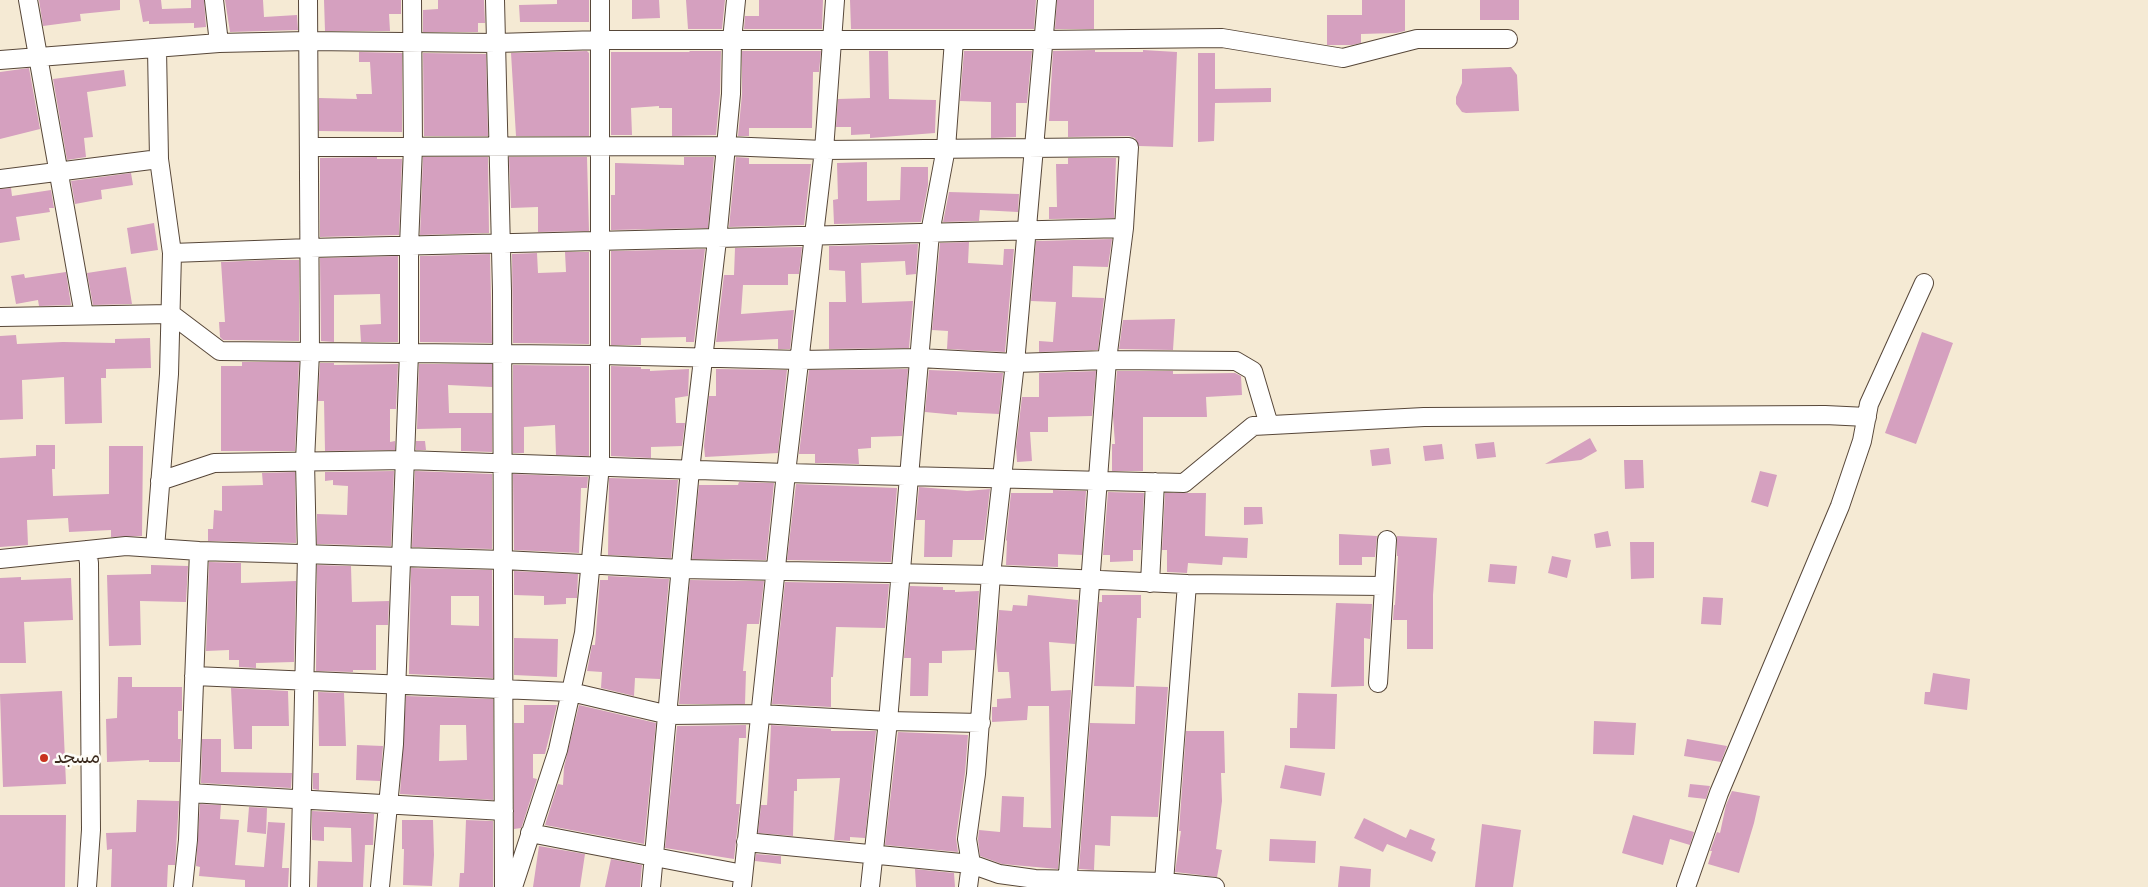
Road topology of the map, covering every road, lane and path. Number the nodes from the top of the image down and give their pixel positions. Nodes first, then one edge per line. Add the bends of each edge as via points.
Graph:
1 (28, 0) edge
2 (214, 0) edge
3 (308, 0) edge
4 (412, 0) edge
5 (495, 0) edge
6 (600, 0) edge
7 (736, 0) edge
8 (835, 0) edge
9 (1047, 0) edge
10 (1508, 39) dead end
11 (600, 40) junction
12 (732, 40) junction
13 (831, 40) junction
14 (954, 40) junction
15 (1044, 40) junction
16 (308, 41) junction
17 (411, 42) junction
18 (219, 43) junction
19 (496, 43) junction
20 (157, 49) junction
21 (38, 57) junction
22 (0, 60) edge
23 (726, 146) junction
24 (309, 147) junction
25 (414, 147) junction
26 (499, 147) junction
27 (600, 147) junction
28 (946, 148) junction
29 (1034, 148) junction
30 (824, 150) junction
31 (158, 159) junction
32 (58, 171) junction
33 (0, 179) edge
34 (1124, 228) junction
35 (1026, 231) junction
36 (930, 234) junction
37 (815, 236) junction
38 (717, 240) junction
39 (601, 241) junction
40 (501, 244) junction
41 (409, 246) junction
42 (310, 248) junction
43 (172, 253) junction
44 (1924, 283) dead end
45 (171, 314) junction
46 (84, 315) junction
47 (0, 316) edge
48 (310, 352) junction
49 (409, 353) junction
50 (502, 354) junction
51 (601, 355) junction
52 (705, 357) junction
53 (919, 358) junction
54 (800, 360) junction
55 (1107, 360) junction
56 (1015, 363) junction
57 (1867, 417) junction
58 (1269, 425) junction
59 (405, 460) junction
60 (304, 461) junction
61 (503, 464) junction
62 (600, 465) junction
63 (690, 470) junction
64 (786, 473) junction
65 (910, 475) junction
66 (1003, 477) junction
67 (1097, 480) junction
68 (160, 481) junction
69 (1155, 482) junction
70 (1386, 540) dead end
71 (154, 548) junction
72 (87, 550) junction
73 (199, 551) junction
74 (307, 554) junction
75 (402, 557) junction
76 (0, 560) edge
77 (503, 560) junction
78 (590, 565) junction
79 (682, 569) junction
80 (776, 570) junction
81 (900, 574) junction
82 (991, 575) junction
83 (1090, 581) junction
84 (1150, 582) junction
85 (1187, 584) junction
86 (1384, 586) junction
87 (194, 676) junction
88 (304, 681) junction
89 (1378, 683) dead end
90 (397, 685) junction
91 (503, 690) junction
92 (571, 692) junction
93 (668, 714) junction
94 (760, 714) junction
95 (888, 721) junction
96 (981, 723) junction
97 (190, 793) junction
98 (302, 799) junction
99 (388, 804) junction
100 (504, 811) junction
101 (530, 833) junction
102 (746, 842) junction
103 (874, 855) junction
104 (654, 857) junction
105 (971, 864) junction
106 (742, 880) edge
107 (1164, 882) junction
108 (1068, 884) edge
109 (87, 887) edge
110 (183, 887) edge
111 (300, 887) edge
112 (380, 887) edge
113 (504, 887) edge
114 (512, 887) edge
115 (651, 887) edge
116 (870, 887) edge
117 (968, 887) edge
118 (1215, 887) edge
119 (1686, 887) edge

1 - 21 street
2 - 18 street
3 - 16 street
4 - 17 street
5 - 19 street
6 - 11 street
7 - 12 street
8 - 13 street
9 - 15 street
10 - 15 street via 1417,39 1343,58 1222,38
11 - 12 street
11 - 19 street
11 - 27 street
12 - 13 street
12 - 23 street
13 - 14 street
13 - 30 street
14 - 15 street
14 - 28 street
15 - 29 street
16 - 17 street
16 - 18 street
16 - 24 street
17 - 19 street
17 - 25 street
18 - 20 street
19 - 26 street
20 - 21 street
20 - 31 street
21 - 22 street
21 - 32 street
23 - 27 street
23 - 30 street
23 - 38 street
24 - 25 street
24 - 42 street
25 - 26 street
25 - 41 street
26 - 27 street
26 - 40 street
27 - 39 street
28 - 29 street
28 - 30 street
28 - 36 street
29 - 34 street via 1129,147
29 - 35 street
30 - 37 street
31 - 32 street
31 - 43 street
32 - 33 street
32 - 46 street
34 - 35 street
34 - 55 street
35 - 36 street
35 - 56 street
36 - 37 street
36 - 53 street
37 - 38 street
37 - 54 street
38 - 39 street
38 - 52 street
39 - 40 street
39 - 51 street
40 - 41 street
40 - 50 street
41 - 42 street
41 - 49 street
42 - 43 street
42 - 48 street
43 - 45 street
44 - 57 street via 1869,404
45 - 46 street
45 - 48 street via 220,351
45 - 68 street
46 - 47 street
48 - 49 street
48 - 60 street
49 - 50 street
49 - 59 street
50 - 51 street
50 - 61 street
51 - 52 street
51 - 62 street
52 - 54 street
52 - 63 street
53 - 54 street
53 - 56 street
53 - 65 street
54 - 64 street
55 - 56 street
55 - 58 street via 1236,362 1253,371
55 - 67 street
56 - 66 street
57 - 58 street via 1554,416
57 - 119 street via 1840,506 1719,793
58 - 69 street via 1253,426 1184,483
59 - 60 street
59 - 61 street
59 - 75 street
60 - 68 street via 214,463
60 - 74 street
61 - 62 street
61 - 77 street
62 - 63 street
62 - 78 street
63 - 64 street
63 - 79 street
64 - 65 street
64 - 80 street
65 - 66 street
65 - 81 street
66 - 67 street
66 - 82 street
67 - 69 street
67 - 83 street
68 - 71 street
69 - 84 street
70 - 86 street
71 - 72 street via 126,546
71 - 73 street
72 - 76 street
72 - 109 street via 91,821
73 - 74 street
73 - 87 street
74 - 75 street
74 - 88 street
75 - 77 street
75 - 90 street
77 - 78 street
77 - 91 street
78 - 79 street
78 - 92 street via 584,633
79 - 80 street
79 - 93 street
80 - 81 street
80 - 94 street
81 - 82 street
81 - 95 street
82 - 83 street
82 - 96 street
83 - 84 street
83 - 108 street
84 - 85 street
85 - 86 street
85 - 107 street
86 - 89 street
87 - 88 street
87 - 97 street
88 - 90 street
88 - 98 street
90 - 91 street
90 - 99 street
91 - 92 street
91 - 100 street
92 - 93 street
92 - 101 street via 558,750
93 - 94 street
93 - 104 street
94 - 95 street
94 - 102 street
95 - 96 street
95 - 103 street
96 - 105 street via 967,839
97 - 98 street
97 - 110 street
98 - 99 street
98 - 111 street
99 - 100 street
99 - 112 street
100 - 113 street
101 - 104 street
101 - 114 street
102 - 103 street
102 - 106 street
103 - 105 street
103 - 116 street
104 - 106 street
104 - 115 street
105 - 108 street via 999,874
105 - 117 street
107 - 108 street
107 - 118 street

